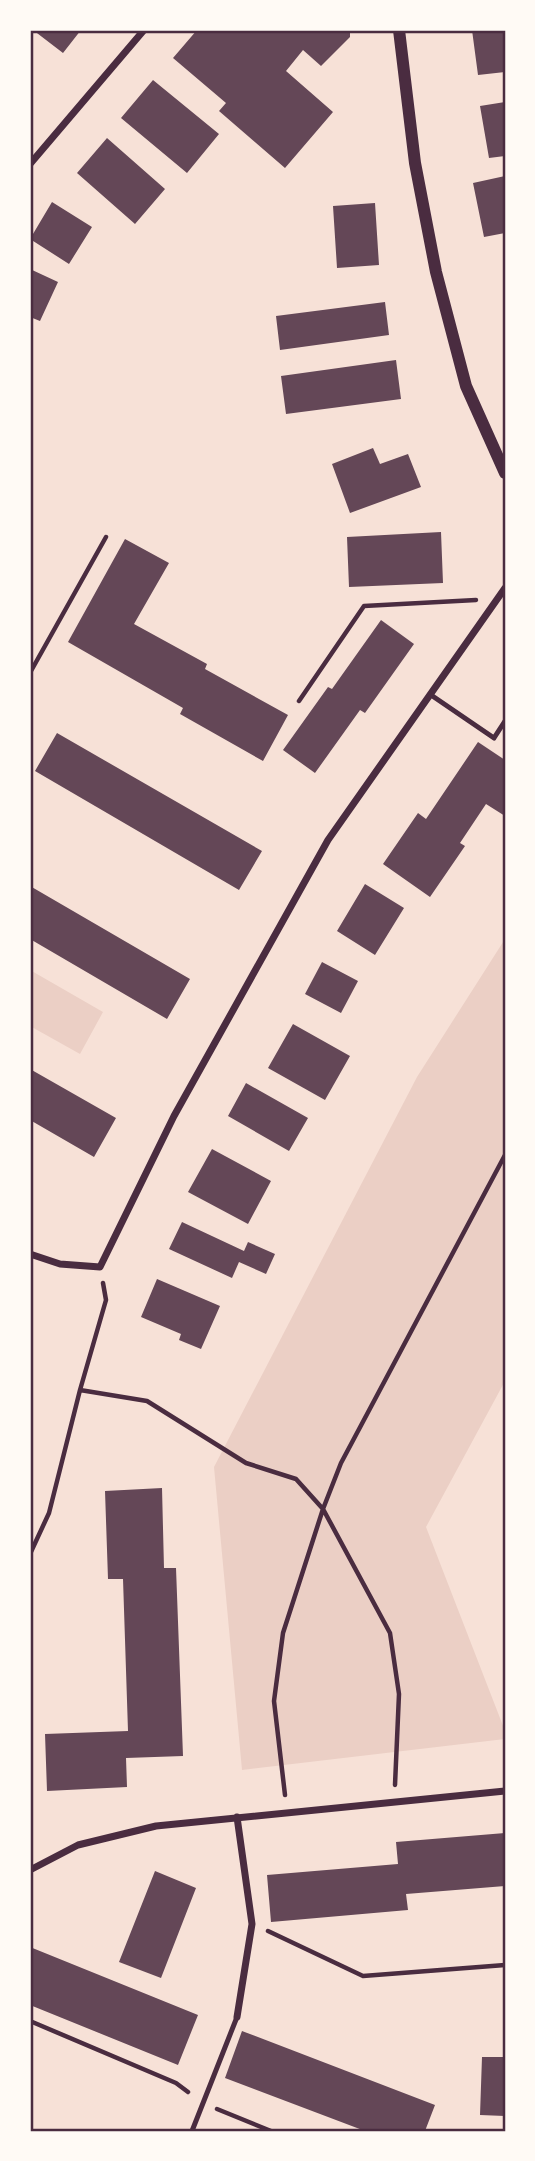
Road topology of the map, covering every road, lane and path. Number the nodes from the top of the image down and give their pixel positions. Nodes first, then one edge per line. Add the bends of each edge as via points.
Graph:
1 (145, 30) edge
2 (399, 30) edge
3 (30, 164) edge
4 (505, 473) edge
5 (106, 537) dead end
6 (505, 588) edge
7 (498, 599) junction
8 (31, 671) edge
9 (430, 695) junction
10 (299, 701) dead end
11 (505, 722) edge
12 (505, 1155) edge
13 (30, 1254) edge
14 (100, 1267) junction
15 (80, 1390) junction
16 (323, 1509) junction
17 (30, 1554) edge
18 (505, 1791) edge
19 (394, 1802) junction
20 (287, 1813) junction
21 (237, 1817) junction
22 (30, 1870) edge
23 (252, 1924) junction
24 (505, 1965) edge
25 (237, 2017) joint
26 (30, 2021) edge
27 (204, 2104) junction
28 (192, 2131) edge
29 (271, 2131) edge

1 - 3 street
2 - 4 street via 415,163 436,272 466,386
5 - 8 path
6 - 7 street
7 - 9 street
7 - 10 path via 364,606
9 - 11 lane via 494,738
9 - 14 street via 328,840 174,1116
12 - 16 path via 341,1463
13 - 14 street via 60,1264
14 - 15 path via 106,1300
15 - 16 path via 147,1401 246,1463 296,1479
15 - 17 path via 49,1513
16 - 19 path via 390,1633 399,1694
16 - 20 path via 283,1633 274,1702
18 - 19 street
19 - 20 street
20 - 21 street
21 - 22 street via 156,1826 78,1844
21 - 23 street
23 - 24 path via 363,1976
23 - 25 street
25 - 27 lane
26 - 27 path via 176,2083
27 - 28 lane
27 - 29 path

